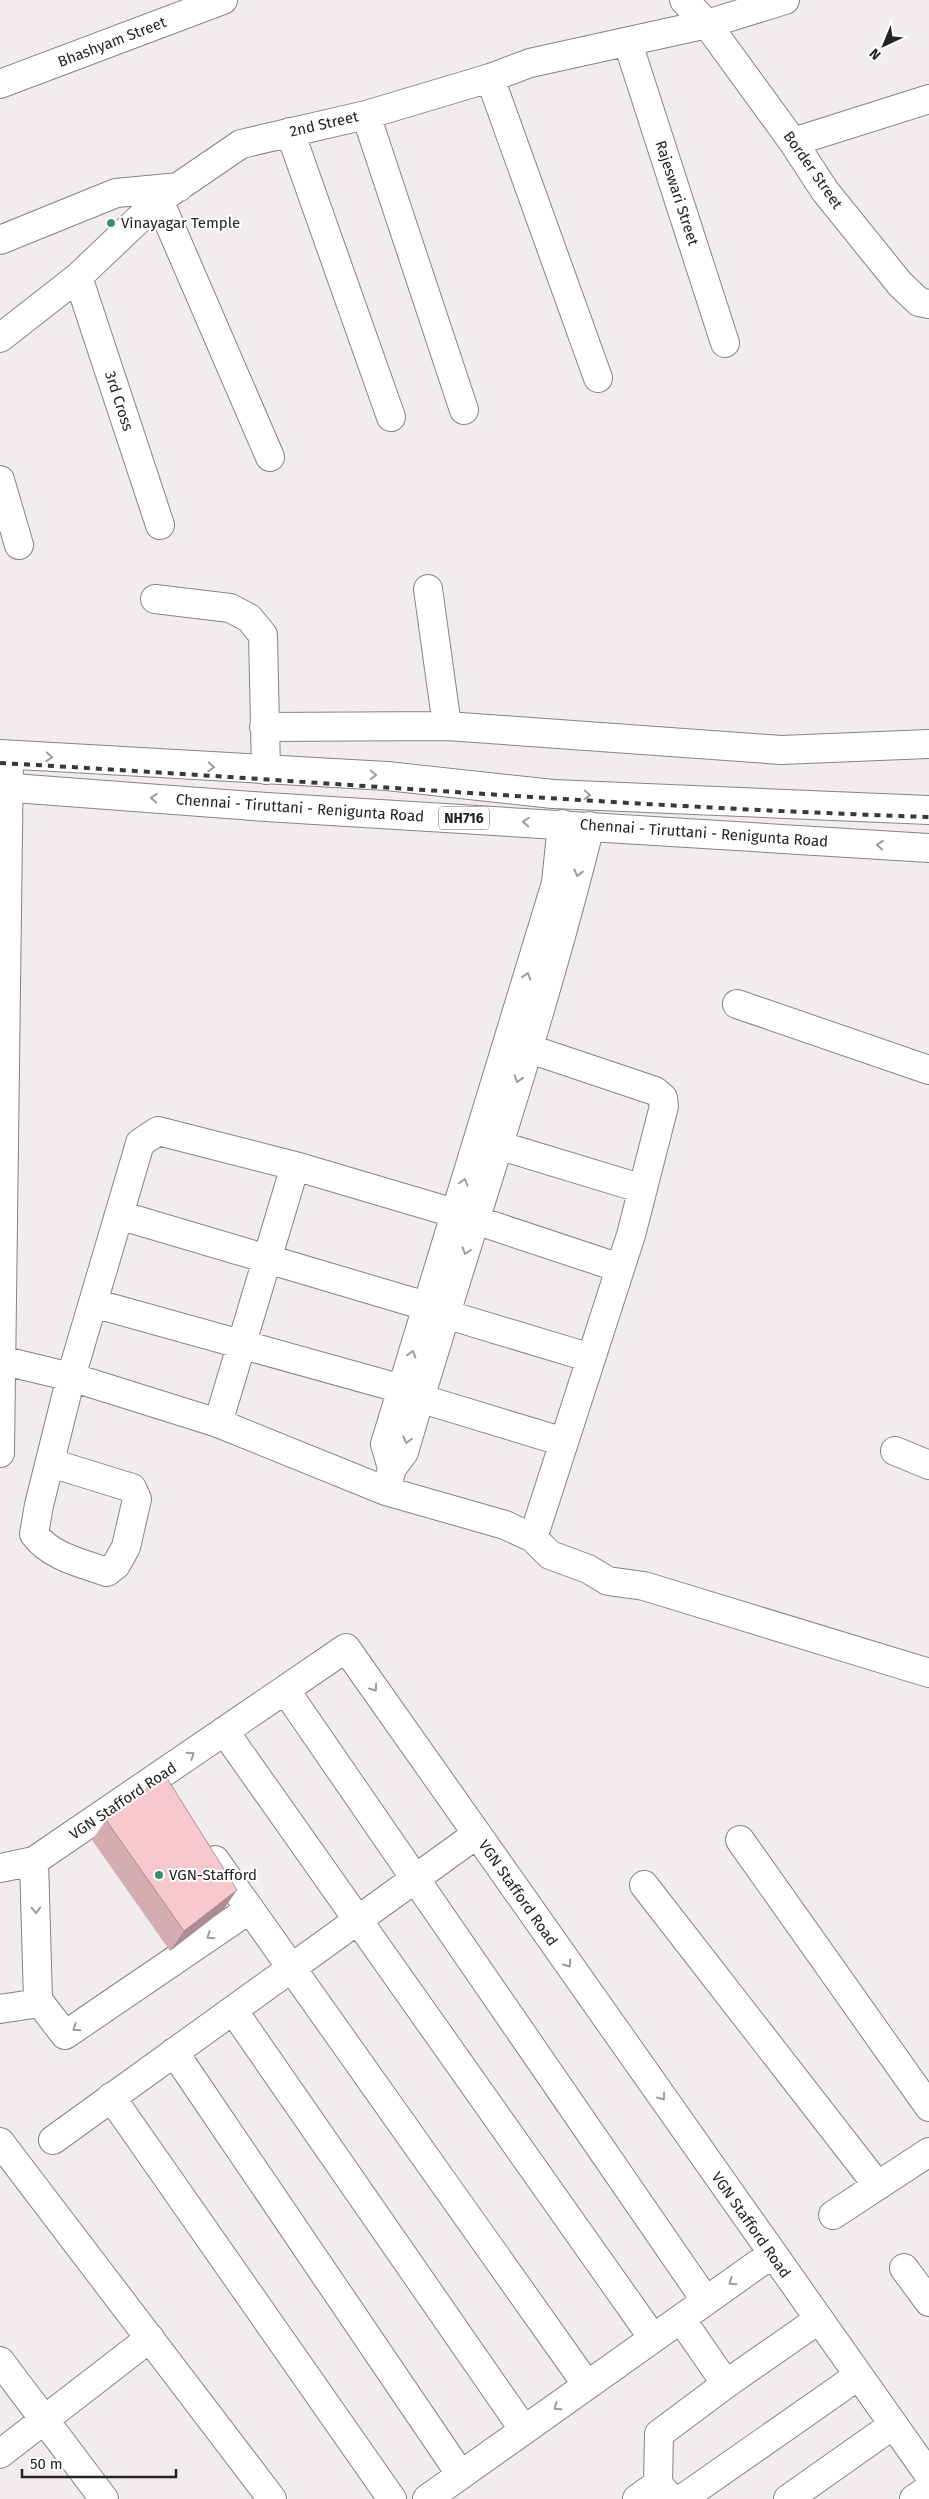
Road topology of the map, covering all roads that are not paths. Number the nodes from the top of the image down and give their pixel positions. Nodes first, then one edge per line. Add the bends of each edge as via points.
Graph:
1 (223, 0) edge
2 (684, 0) edge
3 (785, 0) edge
4 (707, 24) junction
5 (628, 43) junction
6 (490, 78) junction
7 (0, 84) edge
8 (927, 106) edge
9 (366, 115) junction
10 (290, 132) junction
11 (793, 142) junction
12 (169, 193) junction
13 (0, 240) edge
14 (78, 277) junction
15 (929, 304) edge
16 (0, 338) edge
17 (725, 343) dead end
18 (598, 378) dead end
19 (464, 410) dead end
20 (391, 417) dead end
21 (270, 457) dead end
22 (0, 480) edge
23 (160, 525) dead end
24 (19, 544) dead end
25 (428, 589) dead end
26 (155, 599) dead end
27 (447, 726) junction
28 (264, 727) junction
29 (929, 744) edge
30 (5, 755) edge
31 (266, 770) junction
32 (4, 787) edge
33 (929, 810) edge
34 (562, 824) junction
35 (590, 826) junction
36 (929, 848) edge
37 (737, 1004) dead end
38 (527, 1011) junction
39 (527, 1048) junction
40 (929, 1070) edge
41 (498, 1145) junction
42 (295, 1166) junction
43 (643, 1189) junction
44 (119, 1215) junction
45 (465, 1216) junction
46 (267, 1258) junction
47 (620, 1268) junction
48 (93, 1303) junction
49 (436, 1310) junction
50 (242, 1343) junction
51 (591, 1358) junction
52 (2, 1360) junction
53 (71, 1377) junction
54 (410, 1394) junction
55 (218, 1423) junction
56 (564, 1442) junction
57 (895, 1451) dead end
58 (0, 1453) edge
59 (51, 1463) dead end
60 (929, 1465) edge
61 (389, 1480) junction
62 (533, 1538) junction
63 (929, 1673) edge
64 (286, 1690) junction
65 (225, 1732) junction
66 (156, 1778) junction
67 (173, 1801) edge
68 (477, 1834) junction
69 (200, 1840) edge
70 (740, 1840) dead end
71 (34, 1861) junction
72 (0, 1868) edge
73 (415, 1879) junction
74 (644, 1885) dead end
75 (250, 1909) junction
76 (358, 1920) junction
77 (292, 1967) junction
78 (38, 2000) junction
79 (0, 2009) edge
80 (232, 2010) junction
81 (174, 2052) junction
82 (111, 2097) junction
83 (929, 2107) edge
84 (53, 2140) dead end
85 (0, 2142) edge
86 (929, 2152) edge
87 (878, 2186) junction
88 (833, 2215) dead end
89 (772, 2254) junction
90 (904, 2268) dead end
91 (706, 2301) junction
92 (929, 2302) edge
93 (681, 2319) junction
94 (818, 2320) junction
95 (150, 2338) junction
96 (653, 2338) junction
97 (0, 2361) edge
98 (858, 2376) junction
99 (726, 2384) junction
100 (587, 2385) junction
101 (44, 2420) junction
102 (893, 2425) junction
103 (524, 2430) junction
104 (0, 2454) edge
105 (929, 2475) edge
106 (929, 2489) edge
107 (443, 2491) edge
108 (655, 2494) edge
109 (104, 2499) edge
110 (272, 2499) edge
111 (392, 2499) edge
112 (682, 2499) edge
113 (788, 2499) edge
114 (914, 2499) edge

1 - 7 main road, Bhashyam Street
2 - 4 main road, Border Street
3 - 4 main road, 2nd Street
4 - 5 main road, 2nd Street
4 - 11 main road, Border Street
5 - 6 main road, 2nd Street via 530,63
5 - 17 main road, Rajeswari Street
6 - 9 main road, 2nd Street
6 - 18 main road
8 - 11 main road
9 - 10 main road, 2nd Street
9 - 19 main road
10 - 12 main road, 2nd Street via 241,144
10 - 20 main road
11 - 15 main road, Border Street via 825,191 900,284 919,302
12 - 13 main road via 116,193
12 - 14 main road, 2nd Street
12 - 21 main road
14 - 16 main road, 2nd Street
14 - 23 main road, 3rd Cross
22 - 24 main road
25 - 27 main road
26 - 28 main road via 230,608 249,618 263,635
27 - 28 main road
27 - 29 main road via 780,750
28 - 31 main road
30 -> 31 main road, Chennai - Tiruttani - Renigunta Road / NH716
30 - 32 main road
31 -> 33 main road, Chennai - Tiruttani - Renigunta Road / NH716 via 387,776 553,794
34 -> 32 main road, Chennai - Tiruttani - Renigunta Road / NH716 via 266,807
32 - 52 main road
34 - 35 main road, Chennai - Tiruttani - Renigunta Road / NH716
38 -> 34 main road via 556,883
36 -> 35 main road, Chennai - Tiruttani - Renigunta Road / NH716
35 -> 38 main road via 575,888
37 - 40 main road
38 - 39 main road
45 -> 38 main road
39 -> 41 main road
39 - 43 main road via 655,1091 663,1098 662,1118
41 - 43 main road
41 - 45 main road
42 - 44 main road via 158,1131 140,1143
42 - 45 main road
42 - 46 main road
43 - 47 main road
44 - 46 main road
44 - 48 main road
45 - 47 main road
45 - 49 main road
46 - 49 main road
46 - 50 main road
47 - 51 main road
48 - 50 main road
48 - 53 main road
49 - 51 main road
49 - 54 main road
50 - 54 main road
50 - 55 main road
51 - 56 main road
52 - 53 main road
52 - 58 main road
53 - 55 main road
53 - 59 main road
54 - 56 main road
54 - 61 main road via 404,1452
55 - 61 main road
56 - 62 main road
57 - 60 main road
61 - 62 main road
62 - 63 main road via 550,1555 608,1581 644,1586
64 - 65 main road, VGN Stafford Road
64 -> 68 main road, VGN Stafford Road via 346,1648
64 - 73 main road
66 -> 65 main road, VGN Stafford Road
65 - 76 main road
66 - 67 main road
66 - 71 main road, VGN Stafford Road
68 - 73 main road
68 -> 89 main road, VGN Stafford Road
69 - 75 main road
70 - 83 main road
71 - 72 main road, VGN Stafford Road
71 -> 78 main road
73 - 76 main road
73 - 91 main road
74 - 87 main road
75 - 77 main road
75 -> 78 main road via 65,2036
76 - 77 main road
76 - 96 main road
77 - 80 main road
77 - 100 main road
78 - 79 main road via 33,2004
80 - 81 main road
80 - 103 main road
81 - 82 main road
81 - 107 main road
82 - 84 main road
82 - 111 main road
85 - 95 main road
86 - 87 main road
87 - 88 main road
89 -> 91 main road
89 - 94 main road, VGN Stafford Road
90 - 92 main road
91 - 93 main road
93 - 96 main road
93 - 99 main road
94 - 98 main road, VGN Stafford Road
94 - 99 main road
95 - 101 main road
95 - 110 main road
96 - 100 main road
97 - 101 main road
98 - 102 main road, VGN Stafford Road
98 - 112 main road
99 - 108 main road via 659,2434
100 -> 103 main road
101 - 104 main road
101 - 109 main road
102 - 105 main road, VGN Stafford Road
102 - 113 main road
103 - 107 main road
106 - 114 main road

